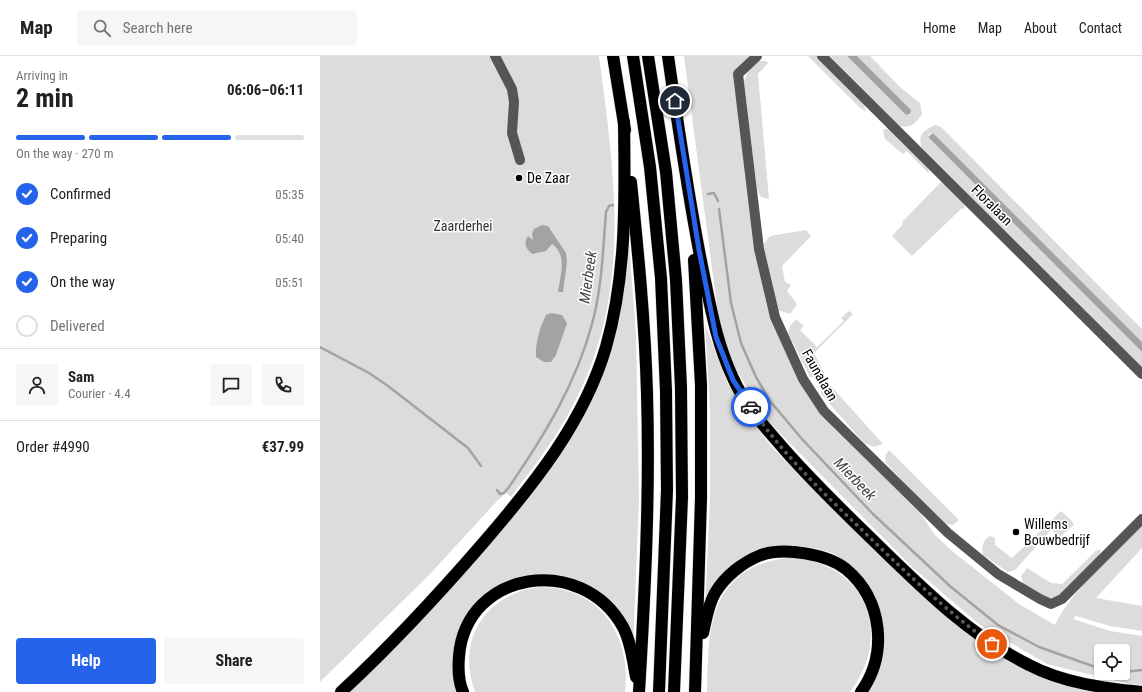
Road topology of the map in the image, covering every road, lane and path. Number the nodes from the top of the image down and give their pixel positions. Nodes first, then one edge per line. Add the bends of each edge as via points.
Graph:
1 (495, 56) edge
2 (613, 56) edge
3 (633, 56) edge
4 (648, 56) edge
5 (668, 56) edge
6 (757, 56) edge
7 (822, 56) edge
8 (624, 122) junction
9 (520, 160) dead end
10 (683, 161) junction
11 (1142, 374) edge
12 (1142, 519) edge
13 (697, 656) junction
14 (342, 692) edge
15 (463, 692) edge
16 (639, 692) edge
17 (659, 692) edge
18 (674, 692) edge
19 (695, 692) edge
20 (861, 692) edge
21 (1142, 692) edge

1 - 9 street via 512,88 512,133
2 - 8 highway
3 - 17 highway via 650,174 661,278 666,391 667,490
4 - 18 highway via 666,180 676,280 681,380 682,497
5 - 10 highway
6 - 12 street, Faunalaan via 738,74 759,249 775,317 803,379 824,411 948,533 998,574 1051,604 1062,599
7 - 11 street, Floralaan
8 - 14 highway via 625,210 620,281 606,348 585,400 550,460 511,510 462,568 386,650
8 - 16 highway via 641,279 647,392 648,491
10 - 13 highway via 695,274 701,385
10 - 21 highway via 716,337 733,380 760,421 821,490 906,573 975,632 1001,650 1059,677
13 - 19 highway
13 - 20 highway via 708,610 715,593 728,576 762,555 784,552 823,557 845,569 869,598 876,616 878,654 873,672
15 - 16 highway via 458,668 460,646 471,620 480,607 498,592 540,580 559,580 587,590 615,615 623,628

